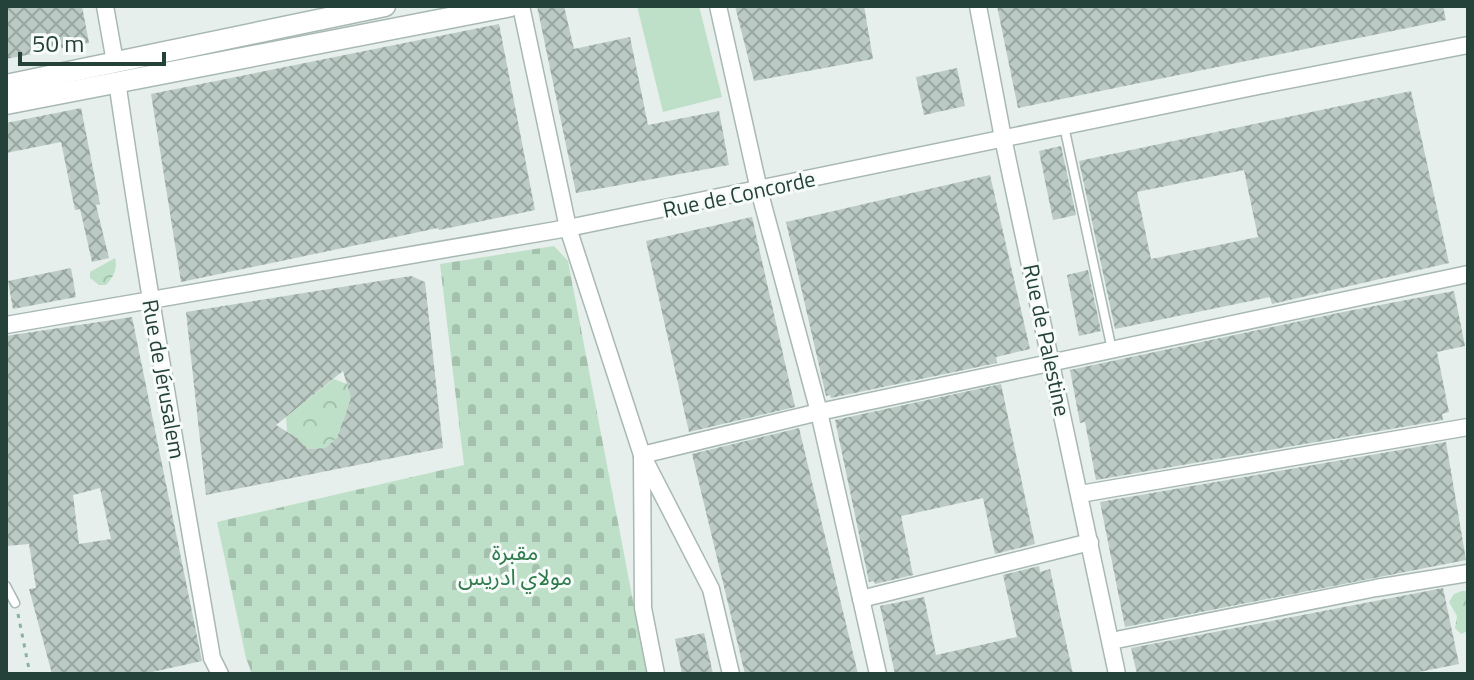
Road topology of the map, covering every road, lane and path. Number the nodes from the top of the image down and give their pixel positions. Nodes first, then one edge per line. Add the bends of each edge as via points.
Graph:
1 (105, 6) edge
2 (385, 6) edge
3 (511, 6) edge
4 (521, 6) edge
5 (718, 6) edge
6 (978, 6) edge
7 (1468, 45) edge
8 (116, 72) junction
9 (6, 85) edge
10 (6, 104) edge
11 (1064, 126) junction
12 (1003, 138) junction
13 (759, 190) junction
14 (568, 228) junction
15 (1468, 274) edge
16 (150, 299) junction
17 (6, 325) edge
18 (1112, 351) junction
19 (1053, 364) junction
20 (819, 412) junction
21 (1468, 427) edge
22 (642, 455) junction
23 (1080, 494) junction
24 (1090, 542) junction
25 (1468, 573) edge
26 (6, 586) edge
27 (861, 599) junction
28 (15, 603) joint
29 (1111, 641) junction
30 (211, 666) edge
31 (30, 674) edge
32 (220, 674) edge
33 (656, 674) edge
34 (731, 674) edge
35 (878, 674) edge
36 (1117, 674) edge

1 - 8 street, Rue de Jérusalem
2 - 8 street
3 - 8 street
4 - 14 street
5 - 13 street
6 - 12 street, Rue de Palestine
7 - 11 street, Rue de Concorde
8 - 9 street
8 - 10 street
8 - 16 street, Rue de Jérusalem
11 - 12 street, Rue de Concorde
11 - 18 lane
12 - 13 street, Rue de Concorde
12 - 19 street, Rue de Palestine
13 - 14 street, Rue de Concorde
13 - 20 street
14 - 16 street, Rue de Concorde
14 - 22 street
15 - 18 street
16 - 17 street, Rue de Concorde
16 - 30 street, Rue de Jérusalem
18 - 19 street
19 - 20 street
19 - 23 street, Rue de Palestine
20 - 22 street
20 - 27 street
21 - 23 street
22 - 33 street via 643,608
22 - 34 street via 711,589
23 - 24 street, Rue de Palestine
24 - 27 street
24 - 29 street, Rue de Palestine
25 - 29 street
26 - 28 lane
27 - 35 street
28 - 31 path
29 - 36 street, Rue de Palestine
30 - 32 street, Rue de Jérusalem

